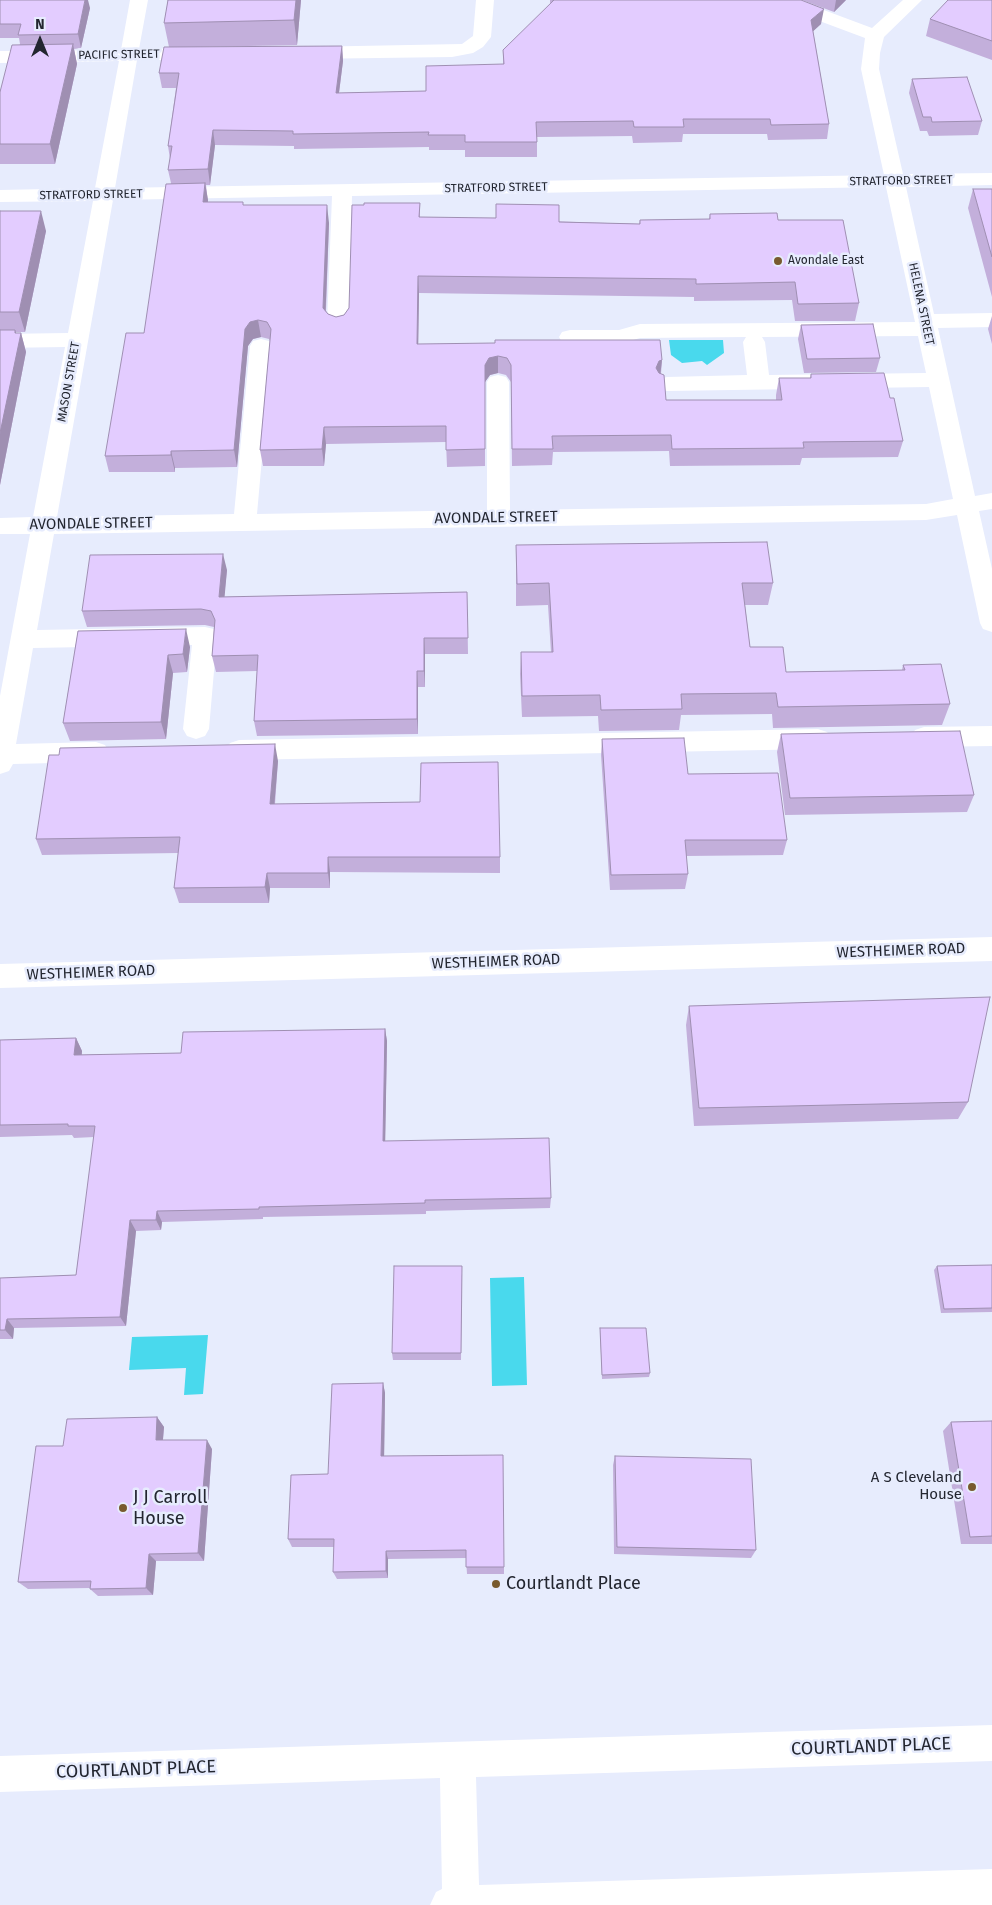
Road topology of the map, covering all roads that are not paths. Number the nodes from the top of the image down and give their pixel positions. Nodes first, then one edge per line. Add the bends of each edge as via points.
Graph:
1 (139, 0) edge
2 (485, 0) edge
3 (780, 0) edge
4 (913, 0) edge
5 (875, 35) junction
6 (286, 53) edge
7 (217, 54) edge
8 (129, 55) junction
9 (0, 57) edge
10 (992, 179) edge
11 (894, 181) junction
12 (342, 190) junction
13 (104, 195) junction
14 (0, 196) edge
15 (992, 320) edge
16 (338, 325) edge
17 (926, 325) junction
18 (570, 337) dead end
19 (77, 340) junction
20 (0, 341) edge
21 (754, 342) dead end
22 (261, 346) edge
23 (938, 380) junction
24 (498, 382) dead end
25 (759, 382) junction
26 (667, 384) edge
27 (992, 501) edge
28 (966, 506) junction
29 (498, 518) junction
30 (245, 522) junction
31 (43, 525) junction
32 (0, 526) edge
33 (992, 623) edge
34 (23, 639) junction
35 (992, 736) edge
36 (904, 737) edge
37 (844, 738) edge
38 (120, 752) edge
39 (1, 758) edge
40 (992, 948) edge
41 (0, 976) edge
42 (992, 1743) edge
43 (458, 1760) junction
44 (0, 1774) edge
45 (992, 1887) edge
46 (449, 1905) edge
47 (461, 1905) edge

1 - 8 street, MASON STREET
2 - 6 street via 482,37 467,49
3 - 5 street
4 - 5 street
5 - 11 street, HELENA STREET via 870,69
7 - 8 street, PACIFIC STREET
8 - 9 street, PACIFIC STREET
8 - 13 street, MASON STREET
10 - 11 street, STRATFORD STREET
11 - 12 street, STRATFORD STREET
11 - 17 street, HELENA STREET
12 - 13 street, STRATFORD STREET
12 - 16 street
13 - 14 street, STRATFORD STREET
13 - 19 street, MASON STREET
15 - 17 street
17 - 18 street via 640,331 619,337
17 - 23 street, HELENA STREET
19 - 20 street
19 - 31 street, MASON STREET
21 - 25 street
22 - 30 street
23 - 25 street
23 - 28 street, HELENA STREET
24 - 29 street
25 - 26 street
27 - 28 street, AVONDALE STREET
28 - 29 street, AVONDALE STREET via 926,512
28 - 33 street, HELENA STREET
29 - 30 street, AVONDALE STREET
30 - 31 street, AVONDALE STREET
31 - 32 street, AVONDALE STREET
31 - 34 street, MASON STREET
34 - 37 street via 206,636 202,745
34 - 39 street, MASON STREET
35 - 36 street
38 - 39 street
40 - 41 street, WESTHEIMER ROAD
42 - 43 street, COURTLANDT PLACE
43 - 44 street, COURTLANDT PLACE
43 - 47 street
45 - 47 street
46 - 47 street

